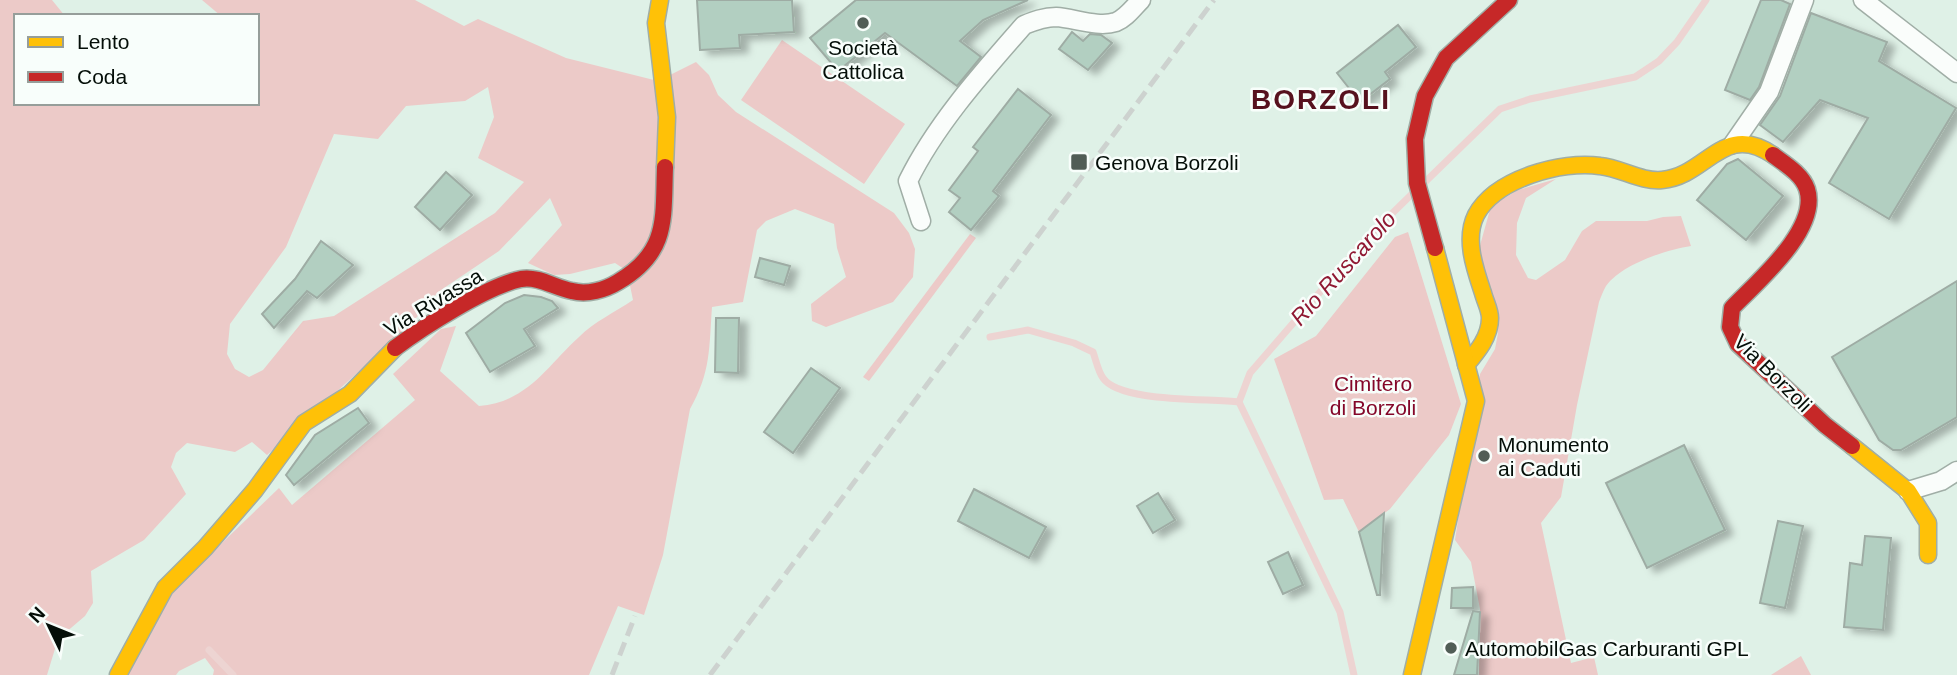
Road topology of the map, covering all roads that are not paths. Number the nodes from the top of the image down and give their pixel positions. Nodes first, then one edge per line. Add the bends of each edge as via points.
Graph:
1 (660, 0) edge
2 (1140, 0) edge
3 (1509, 0) edge
4 (1804, 0) edge
5 (1863, 0) edge
6 (1957, 74) edge
7 (1733, 144) junction
8 (921, 221) dead end
9 (1466, 366) junction
10 (1957, 471) edge
11 (1908, 491) junction
12 (1928, 555) dead end
13 (118, 675) edge
14 (1412, 675) edge

1 - 13 street, Via Rivassa via 656,23 667,117 664,204 653,254 622,280 596,291 574,292 522,279 486,292 387,354 350,394 304,423 255,490 165,587
2 - 8 street via 1124,17 1107,24 1055,17 1024,25 943,124 913,170 908,181
3 - 9 street via 1446,58 1425,96 1415,139 1417,183
4 - 7 street via 1769,92
5 - 6 street
7 - 9 street via 1663,180 1595,165 1534,175 1490,195 1471,231 1490,323 1483,346
7 - 11 street, Via Borzoli via 1747,143 1773,154 1801,180 1810,199 1803,227 1732,308 1728,321 1732,334 1825,425
9 - 14 street via 1476,401 1472,426
10 - 11 street
11 - 12 street, Via Borzoli via 1928,523

